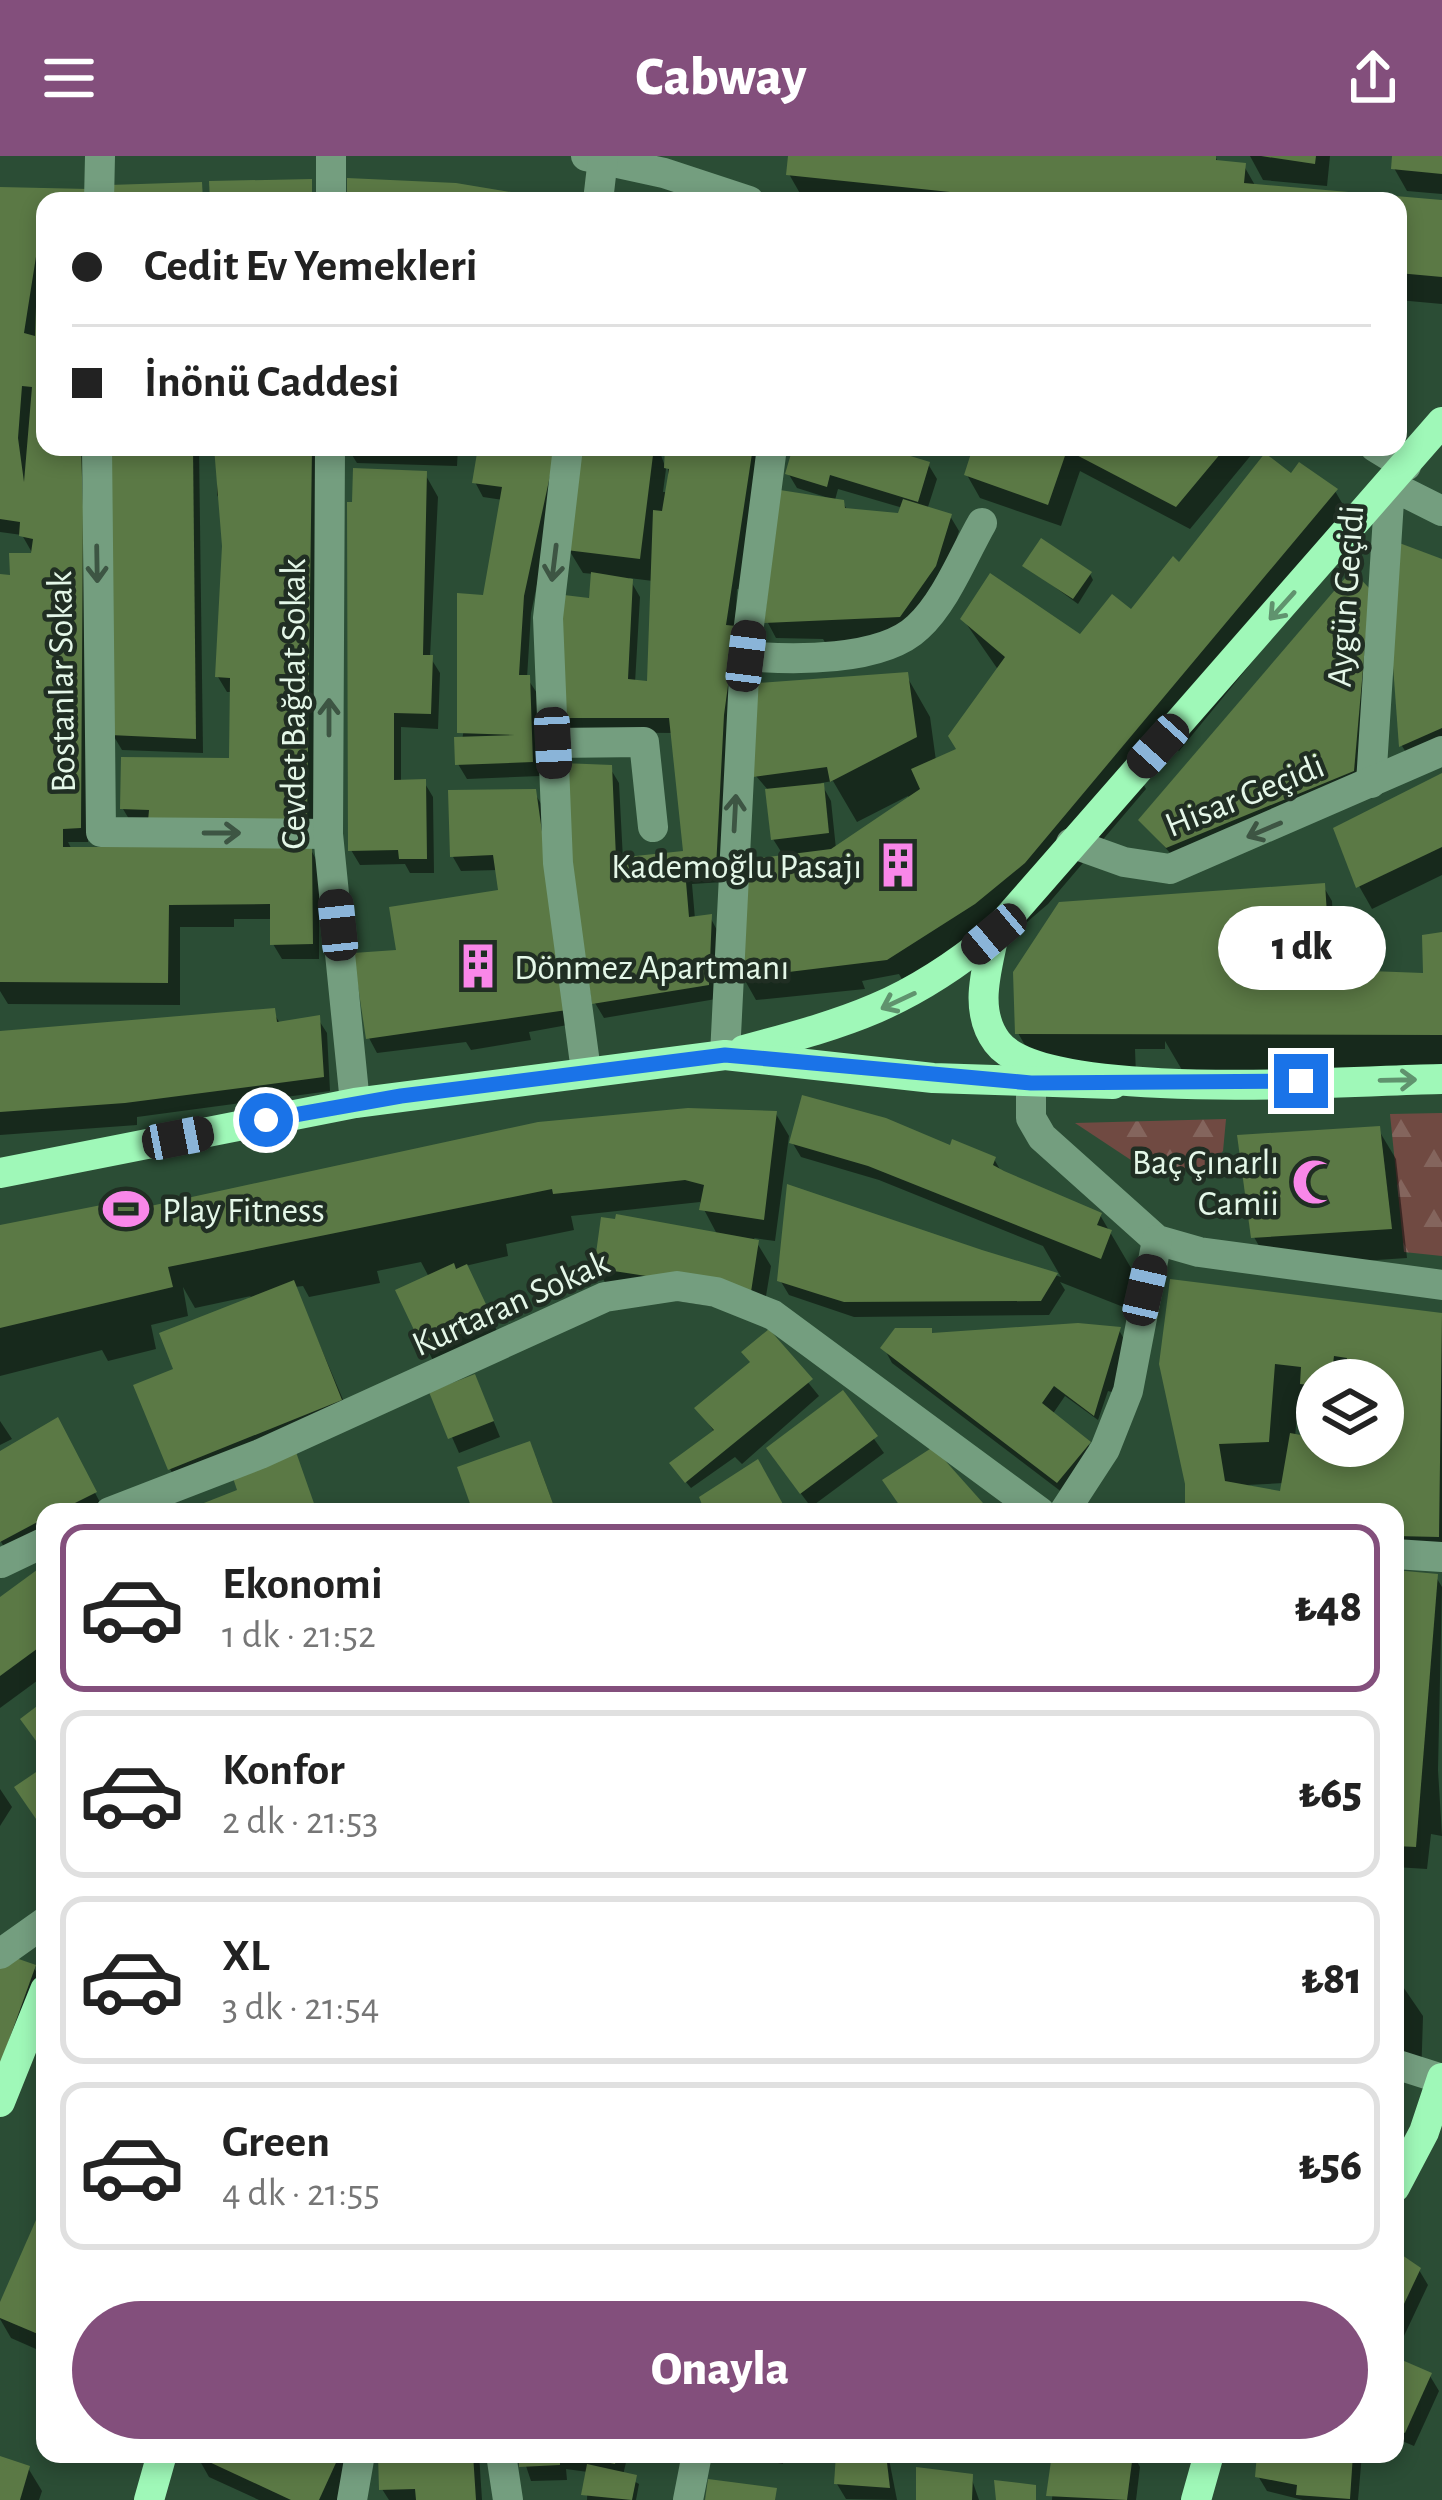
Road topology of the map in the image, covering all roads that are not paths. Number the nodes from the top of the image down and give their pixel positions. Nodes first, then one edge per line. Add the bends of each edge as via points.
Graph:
1 (100, 156) edge
2 (331, 156) edge
3 (594, 157) edge
4 (99, 192) edge
5 (331, 192) edge
6 (597, 192) edge
7 (716, 192) edge
8 (1442, 422) edge
9 (97, 456) edge
10 (330, 456) edge
11 (567, 456) edge
12 (771, 456) edge
13 (1382, 456) edge
14 (1398, 475) junction
15 (1442, 511) edge
16 (982, 523) dead end
17 (746, 656) junction
18 (553, 743) junction
19 (1442, 751) edge
20 (1371, 783) junction
21 (653, 826) dead end
22 (328, 834) junction
23 (1071, 843) junction
24 (994, 934) junction
25 (725, 1055) junction
26 (586, 1071) junction
27 (1442, 1079) edge
28 (1031, 1083) junction
29 (1114, 1084) junction
30 (355, 1103) junction
31 (0, 1173) edge
32 (1157, 1240) junction
33 (1442, 1285) edge
34 (133, 1503) edge
35 (1028, 1503) edge
36 (1070, 1503) edge
37 (36, 1546) edge
38 (1404, 1555) edge
39 (1442, 1557) edge
40 (1, 1563) edge
41 (36, 1928) edge
42 (0, 1954) edge
43 (36, 2012) edge
44 (1404, 2067) edge
45 (1442, 2079) edge
46 (0, 2102) edge
47 (1433, 2133) edge
48 (1404, 2174) edge
49 (159, 2463) edge
50 (358, 2463) edge
51 (503, 2463) edge
52 (695, 2463) edge
53 (1206, 2463) edge
54 (149, 2500) edge
55 (352, 2500) edge
56 (508, 2500) edge
57 (688, 2500) edge
58 (1196, 2500) edge

1 - 4 street
2 - 5 street
3 - 6 street
3 - 7 street
8 - 14 main road
9 -> 22 street, Bostanlar Sokak via 100,832
22 -> 10 street, Cevdet Bağdat Sokak
11 -> 18 street via 548,618
12 - 17 street
13 - 14 street
14 - 15 street
14 - 20 street, Aygün Geçidi
14 -> 23 main road
16 - 17 street via 932,610 905,637 836,655
25 -> 17 street
18 - 21 street via 644,742
18 - 26 street via 558,863
19 - 20 street, Hisar Geçidi
20 -> 23 street, Hisar Geçidi via 1170,869
22 - 30 street, Cevdet Bağdat Sokak
23 - 24 main road
24 -> 25 main road via 912,995
24 - 29 main road via 983,1004 993,1036 1016,1058
25 - 26 main road
25 - 28 main road
26 - 30 main road
29 -> 27 main road
28 - 29 main road
28 - 32 street via 1031,1118 1042,1137
30 - 31 main road
32 - 33 street
32 - 36 street via 1128,1390 1105,1450
34 - 35 street, Kurtaran Sokak via 605,1297 677,1286 773,1315
37 - 40 street
38 - 39 street
41 - 42 street
43 - 46 main road
44 - 45 street
45 - 47 main road
47 - 48 main road
49 - 54 main road
50 - 55 street
51 - 56 street
52 - 57 street
53 - 58 main road

